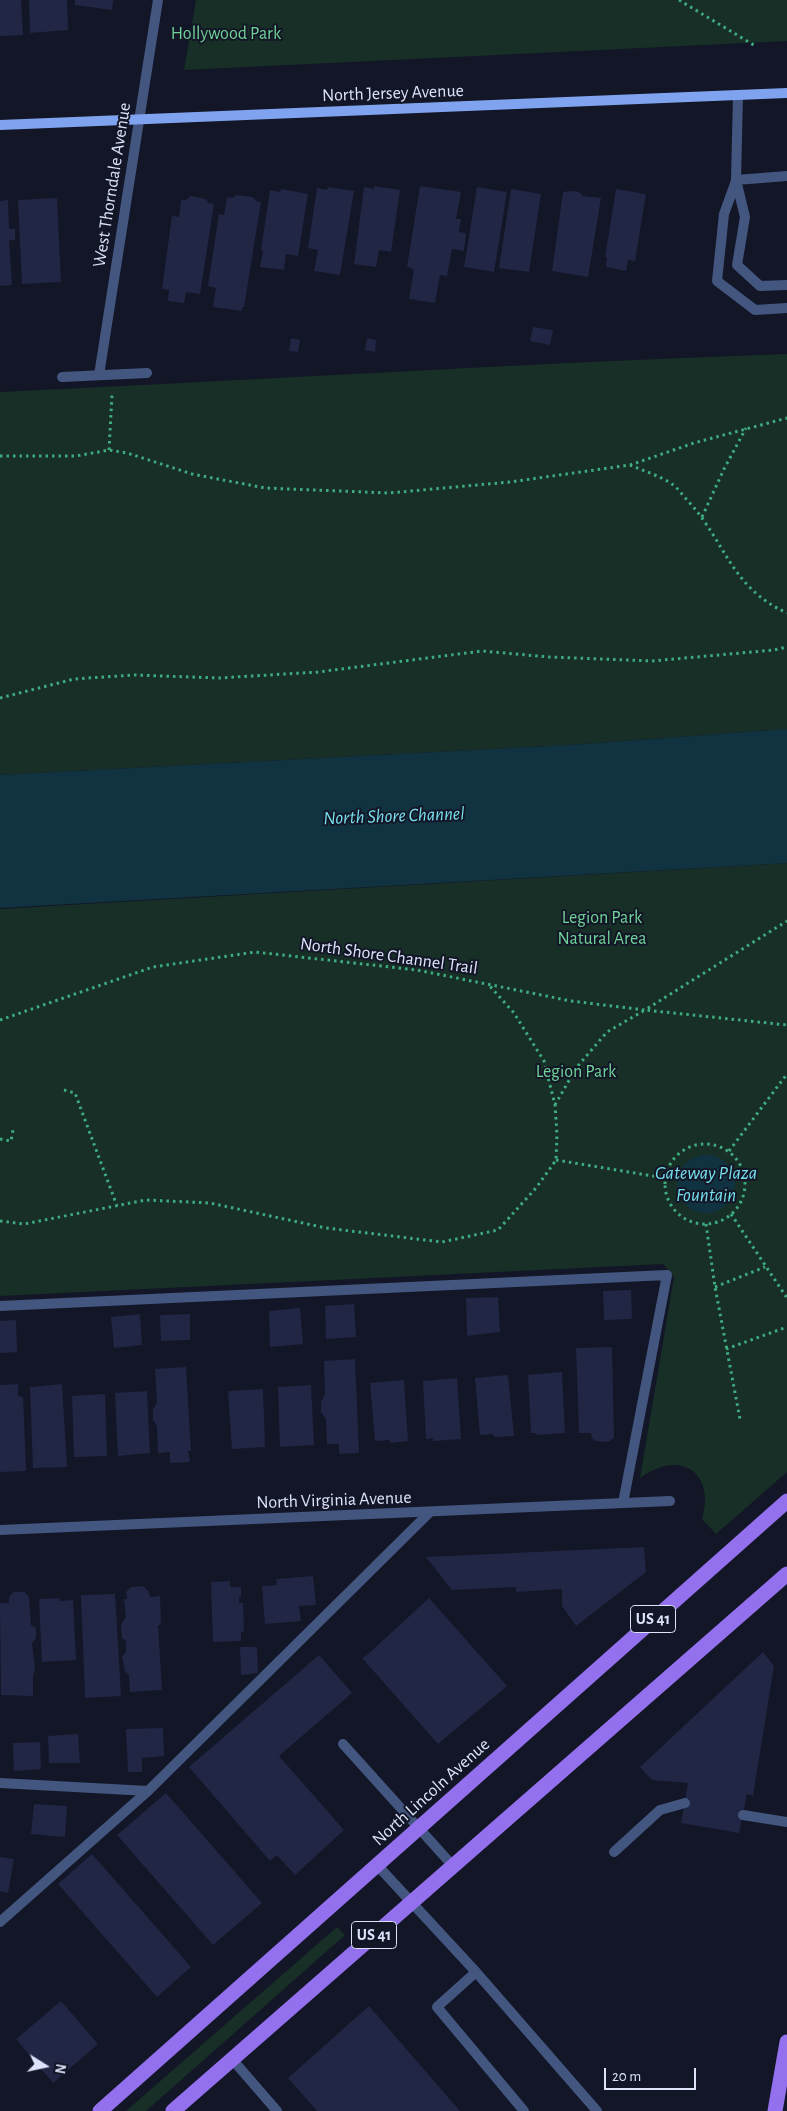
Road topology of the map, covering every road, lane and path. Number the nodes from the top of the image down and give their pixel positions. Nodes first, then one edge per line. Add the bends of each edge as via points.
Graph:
1 (158, 0) edge
2 (679, 0) edge
3 (757, 47) dead end
4 (787, 94) edge
5 (738, 96) junction
6 (138, 119) junction
7 (0, 125) edge
8 (787, 176) edge
9 (736, 180) junction
10 (787, 285) edge
11 (787, 308) edge
12 (147, 373) dead end
13 (98, 375) junction
14 (62, 377) dead end
15 (787, 418) edge
16 (746, 428) junction
17 (109, 450) junction
18 (0, 456) edge
19 (630, 464) junction
20 (702, 517) junction
21 (787, 613) edge
22 (787, 647) edge
23 (0, 698) edge
24 (787, 921) edge
25 (488, 984) junction
26 (645, 1010) junction
27 (0, 1020) edge
28 (787, 1025) edge
29 (787, 1074) edge
30 (64, 1090) dead end
31 (555, 1105) junction
32 (13, 1130) dead end
33 (0, 1138) edge
34 (729, 1151) junction
35 (556, 1160) junction
36 (665, 1178) junction
37 (118, 1206) junction
38 (731, 1214) junction
39 (0, 1221) edge
40 (706, 1224) junction
41 (765, 1267) junction
42 (715, 1287) junction
43 (787, 1298) edge
44 (0, 1306) edge
45 (787, 1327) edge
46 (726, 1349) junction
47 (740, 1418) dead end
48 (670, 1501) dead end
49 (787, 1501) edge
50 (623, 1503) junction
51 (430, 1512) junction
52 (0, 1530) edge
53 (787, 1574) edge
54 (343, 1744) dead end
55 (0, 1783) edge
56 (148, 1791) junction
57 (685, 1803) dead end
58 (743, 1815) dead end
59 (787, 1822) edge
60 (419, 1828) junction
61 (614, 1852) dead end
62 (377, 1864) junction
63 (453, 1866) junction
64 (412, 1902) junction
65 (0, 1922) edge
66 (476, 1972) junction
67 (787, 2042) edge
68 (232, 2059) junction
69 (100, 2111) edge
70 (173, 2111) edge
71 (277, 2111) edge
72 (524, 2111) edge
73 (597, 2111) edge
74 (775, 2111) edge

1 - 6 street, West Thorndale Avenue
2 - 3 path
4 - 5 main road, North Jersey Avenue
5 - 6 main road, North Jersey Avenue
5 - 9 street
6 - 7 main road, North Jersey Avenue
6 - 13 street, West Thorndale Avenue
8 - 9 street
9 - 10 street via 744,217 737,265 760,286
9 - 11 street via 724,214 717,281 755,310
12 - 13 street
13 - 14 street
13 - 17 path via 113,388
15 - 16 path
16 - 19 path
16 - 20 path
17 - 18 path via 76,456
17 - 19 path via 192,474 265,488 389,493 510,482
19 - 20 path via 672,484
20 - 21 path via 730,566 750,589
22 - 23 path via 652,661 482,651 298,673 219,678 134,675 74,679
24 - 26 path
25 - 26 path, North Shore Channel Trail via 571,1001
25 - 27 path, North Shore Channel Trail via 417,970 255,952 153,967
25 - 31 path via 514,1014 544,1061
26 - 28 path, North Shore Channel Trail
26 - 31 path via 607,1032 576,1068
29 - 34 path
30 - 37 path via 75,1093
31 - 35 path
32 - 33 path via 11,1141
34 - 36 path via 709,1144 689,1146 673,1159
34 - 38 path via 743,1171 745,1182 739,1205
35 - 36 path
35 - 37 path via 498,1230 442,1242 326,1228 210,1203 146,1200
36 - 40 path via 665,1192 670,1205 680,1216
37 - 39 path via 24,1224
38 - 40 path via 719,1222
38 - 41 path
40 - 42 path
41 - 42 path
41 - 43 path
42 - 46 path
44 - 50 street via 667,1275
45 - 46 path
46 - 47 path
48 - 50 street, North Virginia Avenue
49 - 60 main road, North Lincoln Avenue / US 41
50 - 51 street, North Virginia Avenue
51 - 52 street, North Virginia Avenue
51 - 56 street
53 - 63 main road, US 41
54 - 60 street
55 - 56 street
56 - 65 street
57 - 61 street via 660,1810
58 - 59 street
60 - 62 main road, North Lincoln Avenue / US 41
60 - 63 street
62 - 64 street
62 - 69 main road, North Lincoln Avenue / US 41
63 - 64 main road, US 41
64 - 66 street
64 - 68 main road, US 41
66 - 72 street via 437,2007
66 - 73 street
67 - 74 main road
68 - 70 main road, US 41
68 - 71 street

